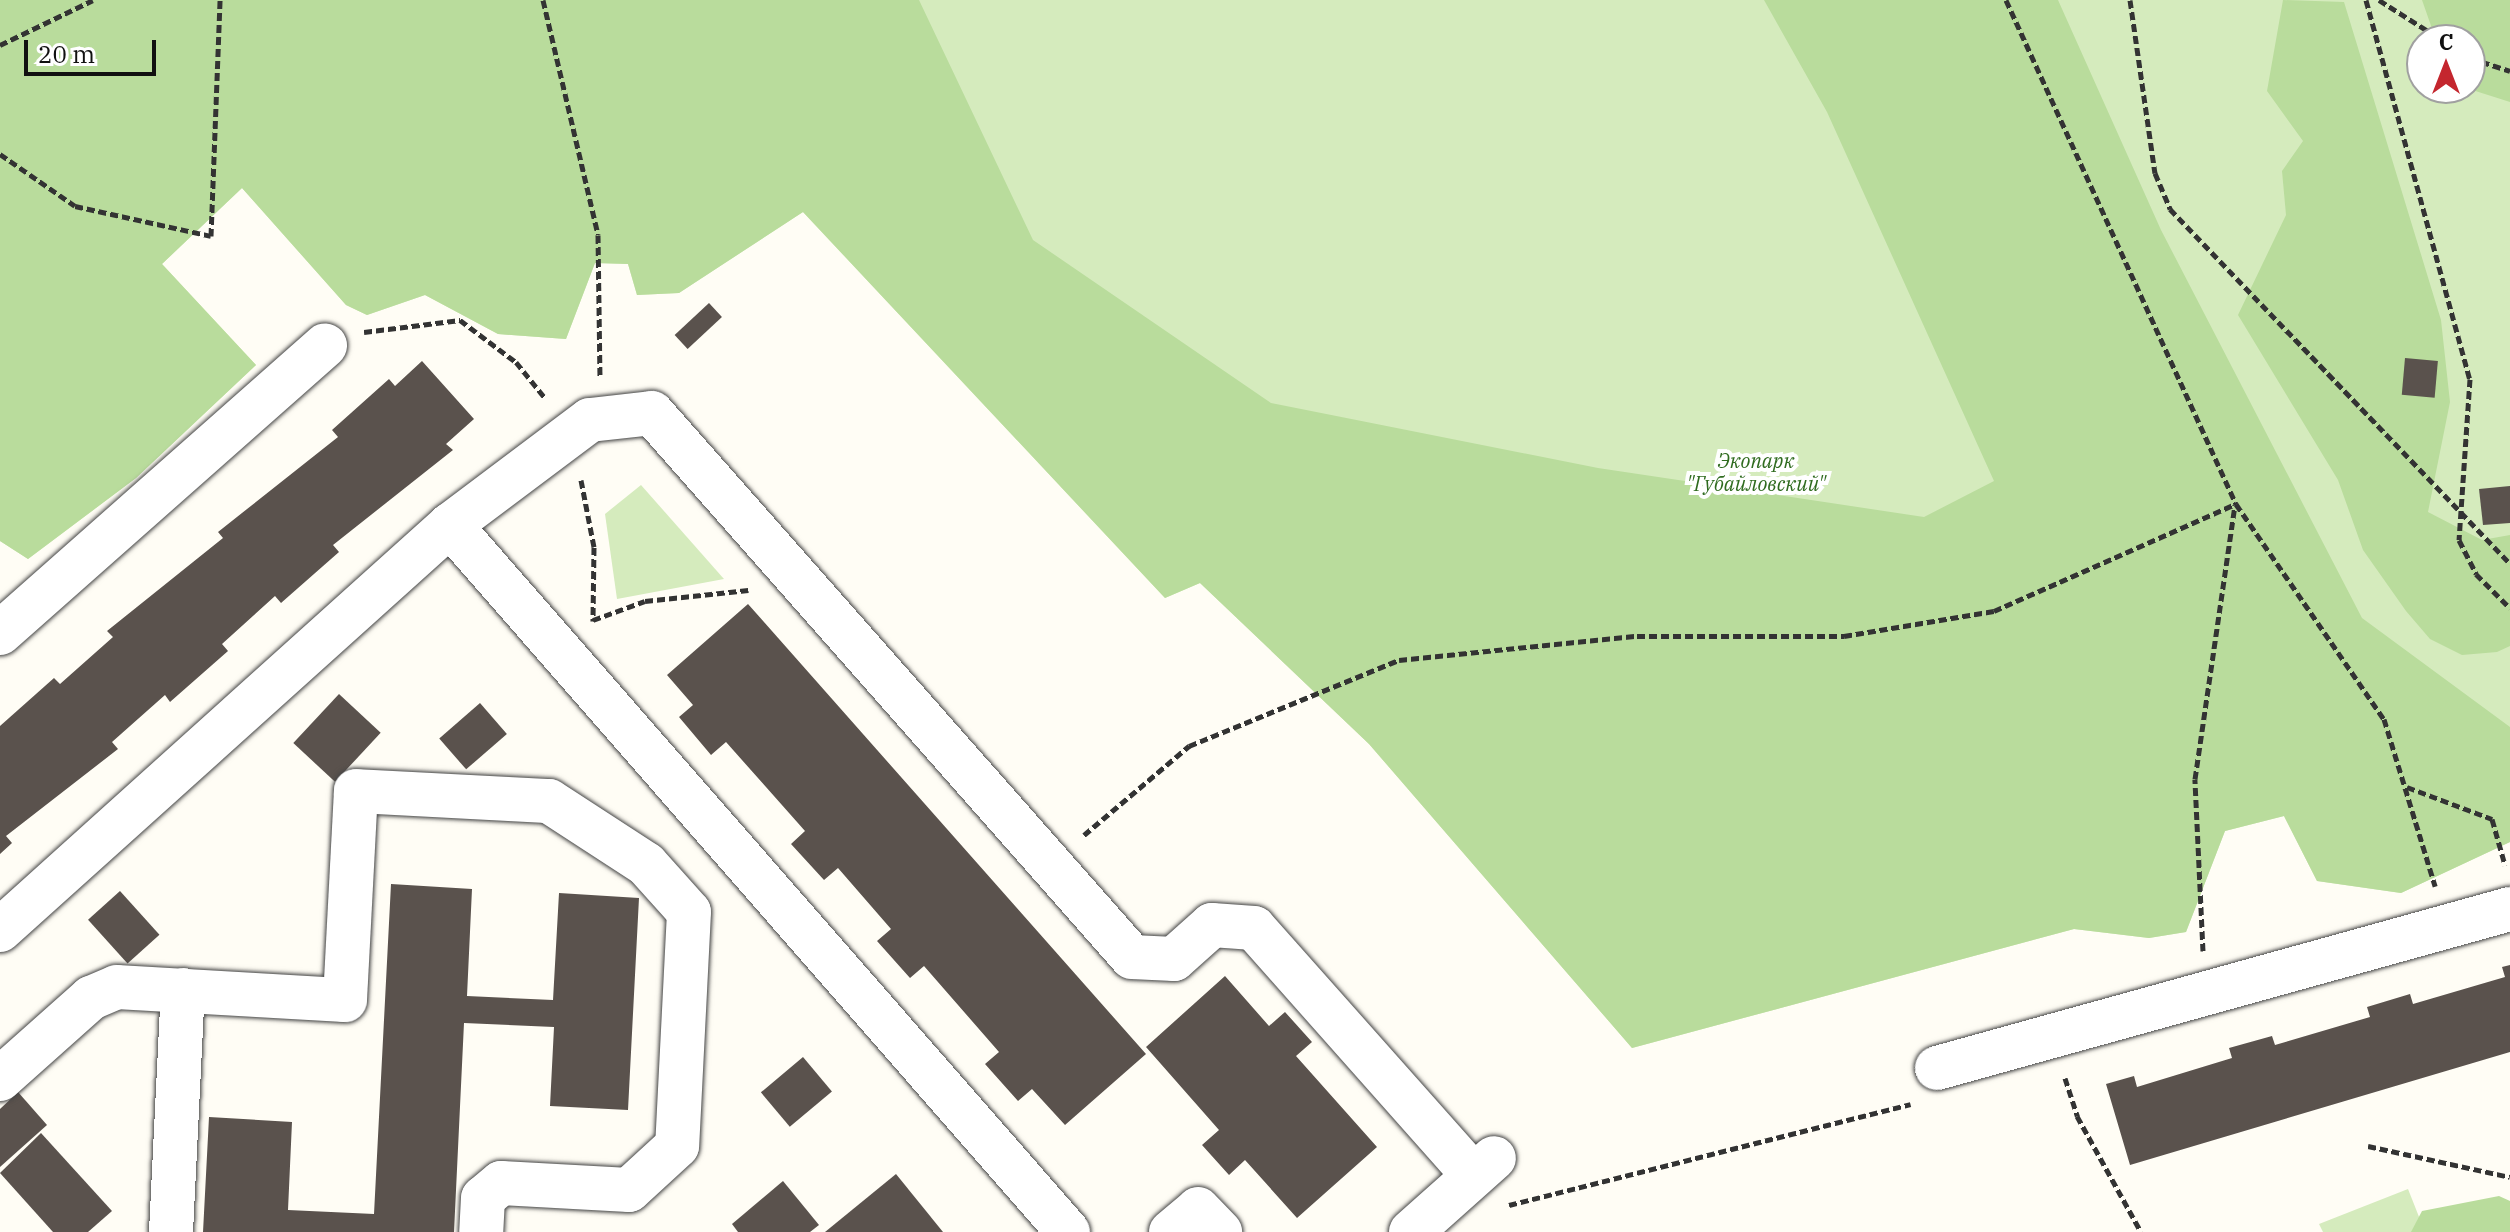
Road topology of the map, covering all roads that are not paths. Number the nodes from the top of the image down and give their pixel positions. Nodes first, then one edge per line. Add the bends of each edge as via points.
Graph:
1 (325, 345) dead end
2 (450, 525) junction
3 (0, 633) edge
4 (2510, 909) edge
5 (0, 930) edge
6 (183, 990) junction
7 (1937, 1068) road end
8 (0, 1079) edge
9 (171, 1232) edge
10 (481, 1232) edge
11 (1068, 1232) edge
12 (1171, 1232) edge
13 (1220, 1232) edge
14 (1411, 1232) edge

1 - 3 lane
2 - 5 lane
2 - 11 lane
2 - 14 lane via 590,420 652,413 1132,957 1174,959 1212,925 1254,928 1483,1167
4 - 7 lane
6 - 8 lane via 117,987 91,998
6 - 9 lane
6 - 10 lane via 345,1000 356,791 549,801 646,864 689,912 677,1146 629,1190 501,1183 483,1198
12 - 13 lane via 1198,1209

